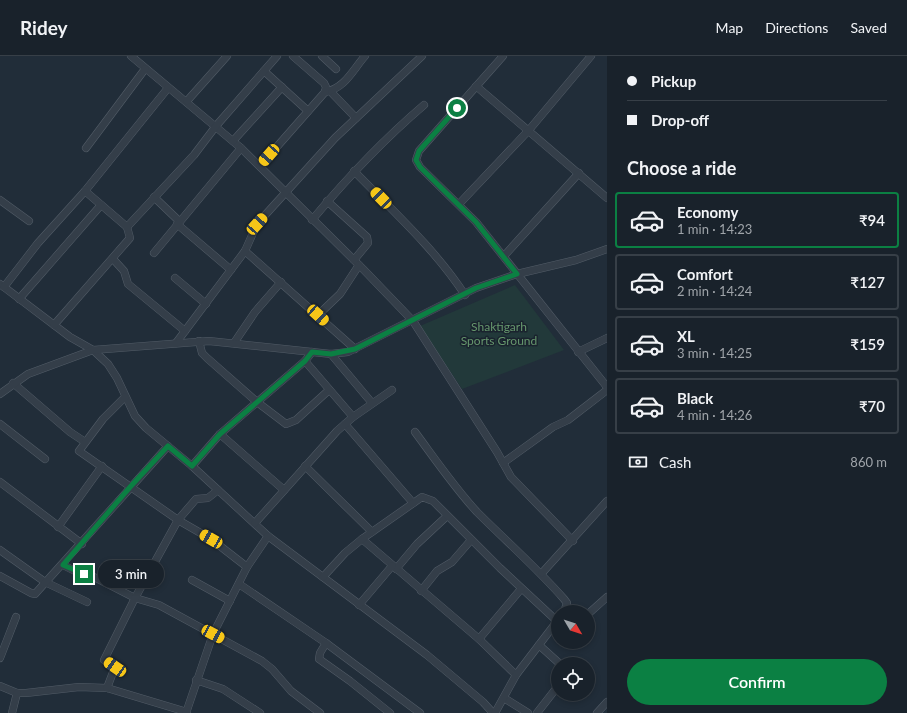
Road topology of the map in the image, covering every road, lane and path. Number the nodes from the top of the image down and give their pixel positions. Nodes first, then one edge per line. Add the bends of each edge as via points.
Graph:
1 (131, 56) edge
2 (227, 56) edge
3 (277, 56) edge
4 (293, 56) edge
5 (322, 56) edge
6 (365, 56) edge
7 (422, 56) edge
8 (503, 56) edge
9 (591, 56) edge
10 (145, 69) junction
11 (336, 69) dead end
12 (264, 71) junction
13 (476, 86) junction
14 (282, 87) junction
15 (168, 88) junction
16 (327, 92) junction
17 (187, 101) junction
18 (424, 105) dead end
19 (308, 111) junction
20 (356, 118) junction
21 (216, 126) junction
22 (529, 130) junction
23 (233, 141) junction
24 (86, 148) dead end
25 (241, 148) junction
26 (260, 166) junction
27 (354, 171) junction
28 (579, 173) junction
29 (85, 191) junction
30 (286, 192) junction
31 (154, 197) junction
32 (607, 198) edge
33 (0, 200) edge
34 (328, 202) junction
35 (459, 204) junction
36 (101, 205) junction
37 (312, 220) junction
38 (29, 221) dead end
39 (178, 223) junction
40 (127, 227) junction
41 (607, 249) edge
42 (245, 251) junction
43 (154, 253) dead end
44 (504, 256) junction
45 (113, 259) junction
46 (357, 263) junction
47 (231, 270) junction
48 (517, 274) junction
49 (175, 278) dead end
50 (281, 282) junction
51 (2, 286) edge
52 (465, 295) junction
53 (19, 299) junction
54 (206, 304) junction
55 (318, 315) junction
56 (413, 321) junction
57 (54, 325) junction
58 (186, 331) junction
59 (607, 338) edge
60 (200, 341) junction
61 (176, 343) junction
62 (234, 343) junction
63 (355, 349) junction
64 (93, 350) junction
65 (312, 352) junction
66 (578, 352) junction
67 (331, 354) junction
68 (305, 361) junction
69 (13, 383) junction
70 (607, 388) edge
71 (329, 390) junction
72 (392, 390) dead end
73 (0, 394) edge
74 (125, 397) junction
75 (257, 402) junction
76 (372, 403) junction
77 (353, 417) junction
78 (0, 424) edge
79 (345, 424) junction
80 (415, 432) dead end
81 (220, 434) junction
82 (85, 442) junction
83 (168, 446) junction
84 (45, 459) dead end
85 (503, 463) junction
86 (102, 466) junction
87 (192, 466) junction
88 (305, 466) junction
89 (0, 482) edge
90 (131, 486) junction
91 (218, 490) junction
92 (284, 490) junction
93 (607, 500) edge
94 (413, 503) junction
95 (447, 516) junction
96 (178, 520) junction
97 (256, 523) junction
98 (58, 527) junction
99 (372, 532) junction
100 (268, 536) junction
101 (362, 539) junction
102 (471, 540) junction
103 (572, 541) junction
104 (82, 544) junction
105 (0, 550) edge
106 (63, 565) junction
107 (247, 567) junction
108 (394, 568) junction
109 (542, 573) junction
110 (0, 576) edge
111 (323, 577) junction
112 (192, 580) dead end
113 (45, 582) junction
114 (239, 584) junction
115 (521, 589) junction
116 (420, 591) junction
117 (607, 597) edge
118 (135, 598) junction
119 (230, 601) junction
120 (87, 602) dead end
121 (359, 605) junction
122 (566, 605) edge
123 (595, 608) edge
124 (551, 615) edge
125 (16, 617) dead end
126 (551, 630) edge
127 (213, 634) junction
128 (479, 639) junction
129 (326, 643) junction
130 (539, 645) junction
131 (552, 657) edge
132 (0, 658) edge
133 (516, 675) junction
134 (196, 680) junction
135 (0, 686) edge
136 (107, 688) junction
137 (17, 693) junction
138 (551, 695) edge
139 (504, 698) junction
140 (607, 702) edge
141 (187, 712) edge
142 (12, 713) edge
143 (260, 713) edge
144 (320, 713) edge
145 (390, 713) edge
146 (420, 713) edge
147 (494, 713) edge
148 (528, 713) edge
149 (537, 713) edge
150 (597, 713) edge

1 - 10 street
2 - 17 street
3 - 12 street
4 - 16 street via 324,83
5 - 11 street
6 - 16 street via 341,86
7 - 20 street
8 - 13 street
9 - 22 street
10 - 15 street
10 - 24 street
12 - 14 street
12 - 21 street
13 - 22 street
13 - 35 street via 419,151 416,160 420,167
14 - 19 street
14 - 23 street
15 - 17 street
15 - 29 street
16 - 19 street
16 - 20 street
17 - 21 street
18 - 27 street via 388,136
19 - 26 street
20 - 30 street
21 - 23 street
21 - 31 street via 194,155
22 - 28 street
22 - 35 street
23 - 25 street
25 - 26 street
25 - 39 street
26 - 30 street
27 - 34 street
27 - 52 street via 423,243
28 - 32 street
28 - 44 street
29 - 36 street
29 - 51 street
30 - 37 street
30 - 42 street via 257,224
31 - 39 street
31 - 40 street
33 - 38 street
34 - 37 street
34 - 46 street via 367,237 368,243
35 - 44 street
36 - 40 street
36 - 53 street
37 - 46 street
39 - 43 street
39 - 47 street
40 - 45 street via 129,242
41 - 48 street via 576,260
42 - 47 street
42 - 50 street
44 - 48 street
45 - 57 street
45 - 58 street via 124,271 128,284
46 - 55 street via 340,294
46 - 56 street
47 - 54 street
48 - 52 street via 476,288
48 - 66 street
49 - 54 street
50 - 55 street
50 - 62 street via 255,312
51 - 53 street
52 - 56 street
53 - 57 street
54 - 58 street
55 - 63 street
56 - 63 street
56 - 85 street
57 - 64 street
58 - 61 street
59 - 66 street
60 - 61 street
60 - 62 street
60 - 75 street via 202,353
61 - 64 street
62 - 65 street
63 - 67 street
64 - 69 street via 28,374
64 - 74 street via 108,364
65 - 67 street
65 - 68 street
66 - 70 street
67 - 76 street
68 - 71 street
68 - 75 street
69 - 73 street
69 - 82 street
70 - 85 street via 568,420 553,427
71 - 75 street via 290,424 283,423
71 - 77 street
72 - 76 street
74 - 82 street
74 - 83 street via 146,428
75 - 81 street
76 - 77 street
77 - 79 street
78 - 84 street
79 - 88 street
79 - 94 street
80 - 109 street via 458,490
81 - 87 street
81 - 92 street
82 - 86 street via 79,451
83 - 87 street
83 - 90 street
85 - 103 street via 510,477
86 - 90 street
86 - 98 street
87 - 91 street
88 - 92 street
88 - 99 street
89 - 98 street
90 - 96 street
90 - 104 street
91 - 96 street via 208,498 196,499
91 - 97 street
92 - 97 street
93 - 103 street
94 - 95 street via 427,498
94 - 99 street
95 - 102 street
95 - 108 street
96 - 107 street via 211,539
96 - 118 street
97 - 100 street
98 - 104 street
99 - 101 street
100 - 107 street
100 - 111 street
101 - 108 street
101 - 111 street
102 - 115 street
102 - 116 street via 452,562 437,571
103 - 109 street
104 - 106 street
105 - 113 street
106 - 113 street
106 - 118 street via 92,576
107 - 114 street
108 - 116 street
108 - 121 street
109 - 122 street
110 - 113 street via 35,594
111 - 121 street
112 - 119 street
113 - 120 street
114 - 119 street
114 - 129 street
115 - 124 street
115 - 128 street
116 - 128 street
117 - 123 street
118 - 127 street via 159,605
118 - 136 street via 104,660 115,667
119 - 127 street
121 - 147 street via 427,655
125 - 132 street
126 - 130 street
127 - 134 street
127 - 144 street via 262,661 291,691
128 - 133 street
129 - 145 street via 320,653 320,659
129 - 146 street
130 - 131 street
130 - 133 street
133 - 139 street
134 - 141 street
134 - 143 street via 223,689
135 - 137 street
136 - 137 street via 79,687
136 - 141 street
137 - 142 street
138 - 149 street
139 - 147 street
139 - 148 street
140 - 150 street

